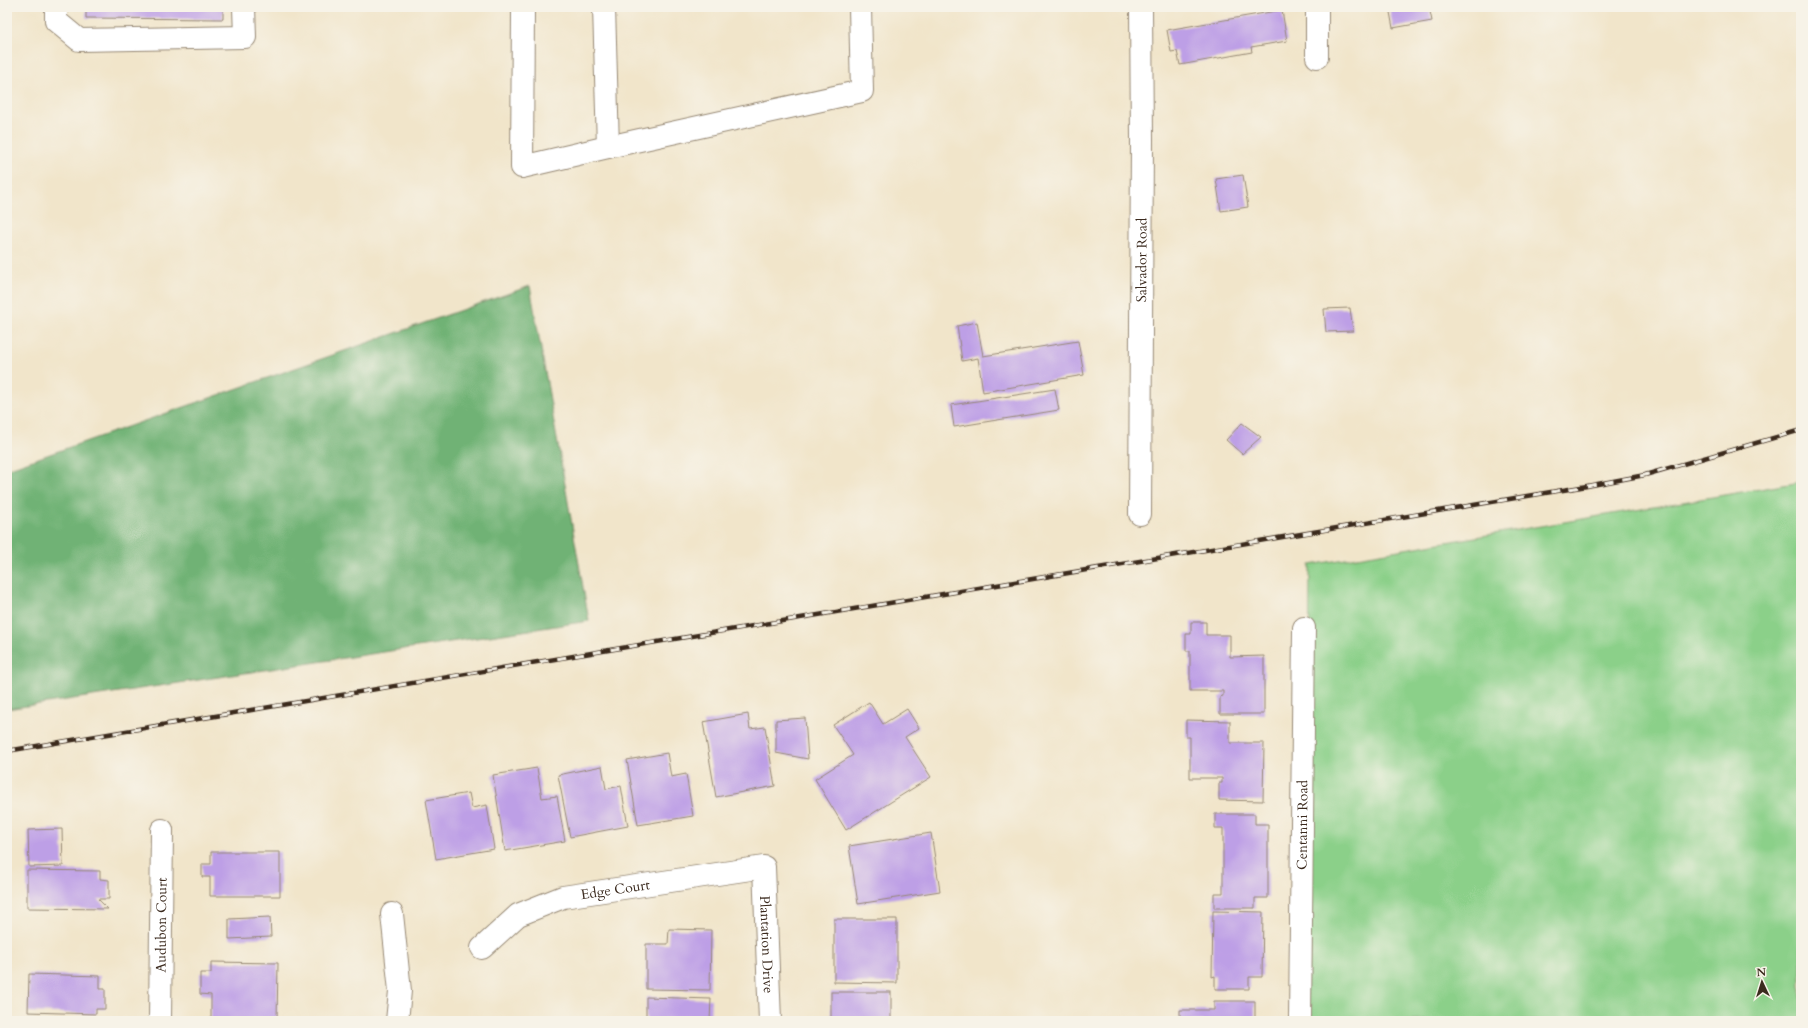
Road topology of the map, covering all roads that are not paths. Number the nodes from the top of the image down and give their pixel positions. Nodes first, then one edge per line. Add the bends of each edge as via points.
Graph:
1 (56, 7) edge
2 (244, 7) edge
3 (523, 7) edge
4 (604, 7) edge
5 (860, 7) edge
6 (1141, 7) edge
7 (1317, 7) edge
8 (1317, 57) dead end
9 (608, 147) junction
10 (1140, 514) dead end
11 (1304, 628) dead end
12 (162, 830) dead end
13 (764, 867) joint
14 (392, 914) dead end
15 (482, 948) dead end
16 (160, 1021) edge
17 (397, 1021) edge
18 (770, 1021) edge
19 (1300, 1021) edge

1 - 2 street via 56,21 79,40 245,37
3 - 9 street via 522,167
4 - 9 street
5 - 9 street via 862,91
6 - 10 street, Salvador Road
7 - 8 street
11 - 19 street, Centanni Road
12 - 16 street, Audubon Court
13 - 15 street, Edge Court via 563,897 518,915
13 - 18 street, Plantation Drive
14 - 17 street via 400,991

